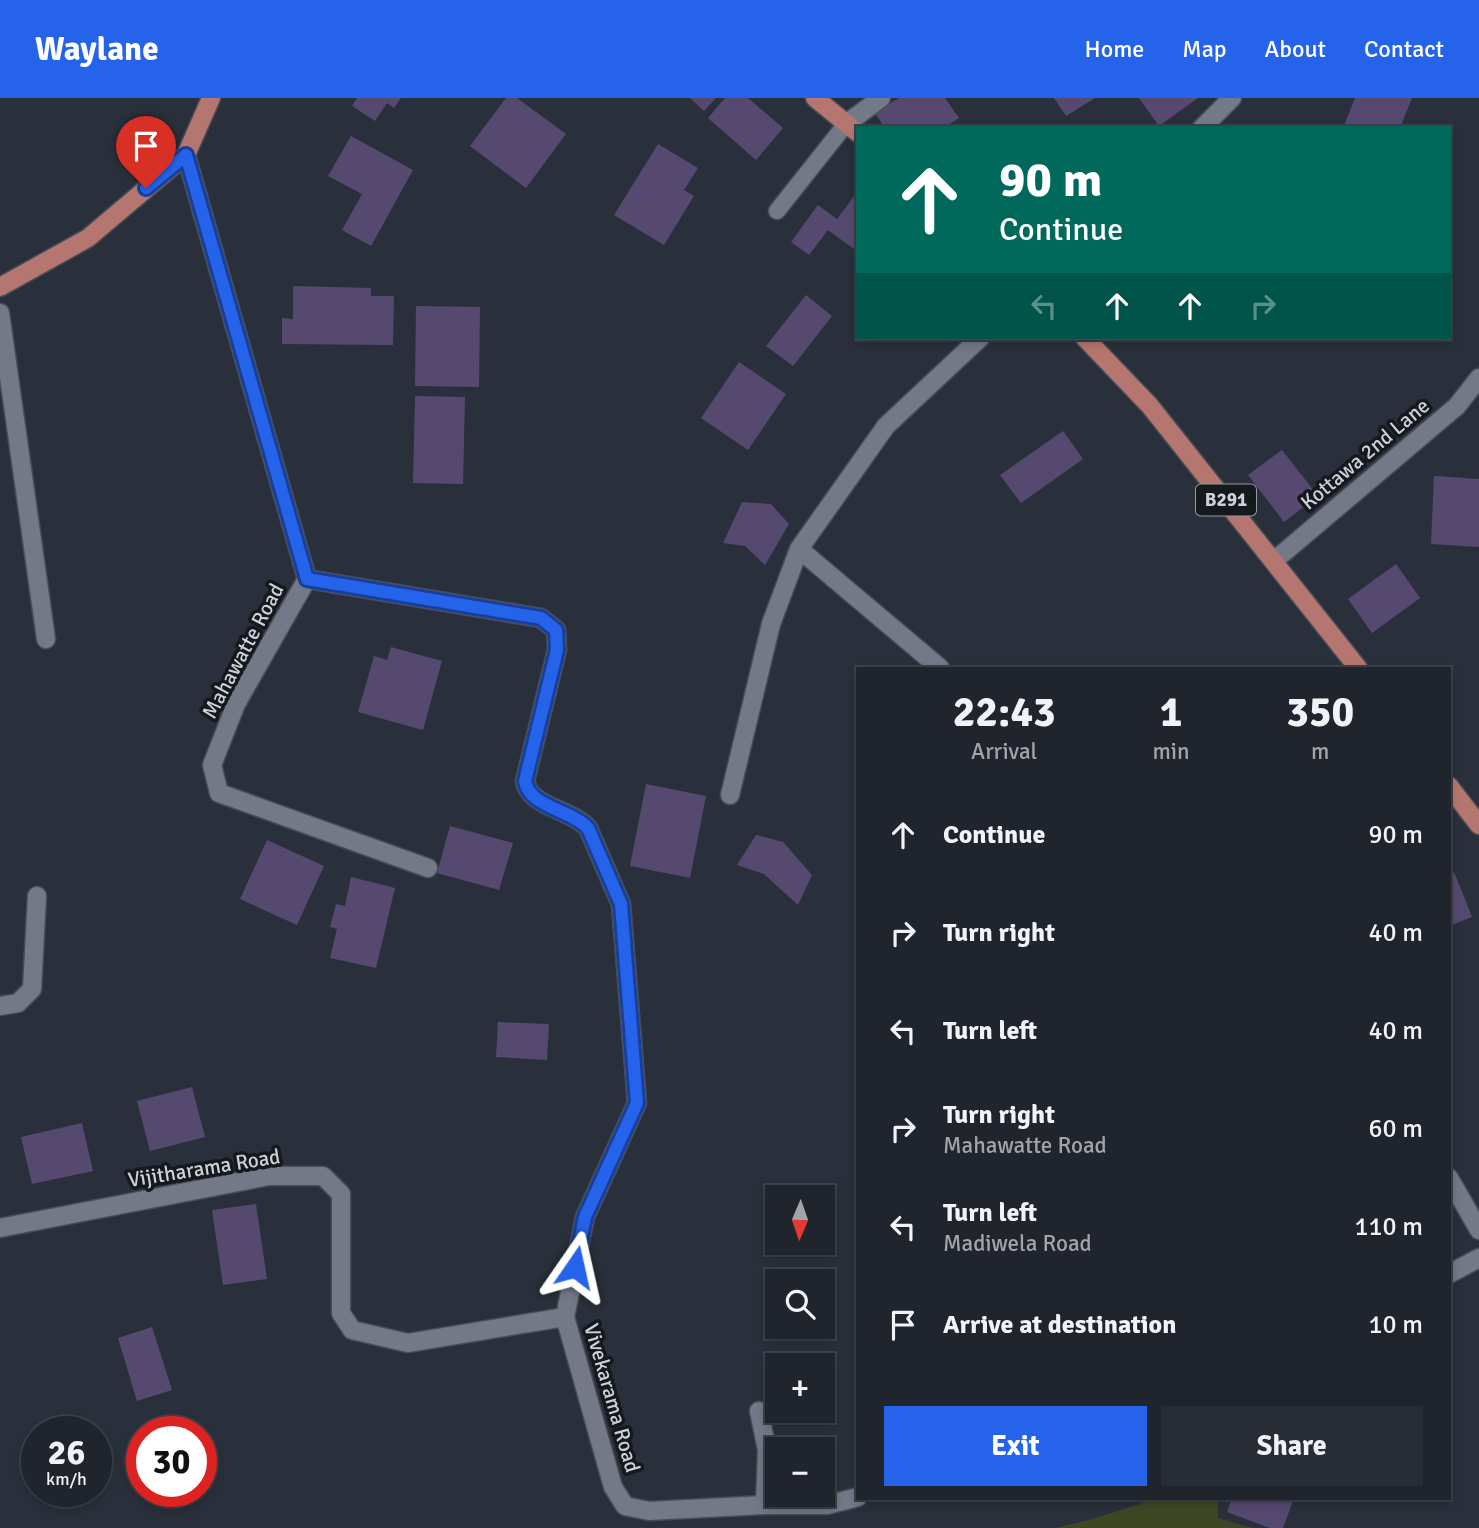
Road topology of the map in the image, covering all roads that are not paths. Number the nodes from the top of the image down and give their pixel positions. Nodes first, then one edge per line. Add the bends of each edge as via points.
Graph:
1 (211, 98) edge
2 (815, 98) edge
3 (881, 98) edge
4 (1232, 98) edge
5 (1204, 126) edge
6 (852, 128) edge
7 (186, 155) junction
8 (777, 211) dead end
9 (0, 287) edge
10 (0, 313) edge
11 (978, 340) edge
12 (1087, 340) edge
13 (1479, 378) edge
14 (799, 549) junction
15 (1275, 561) junction
16 (307, 579) junction
17 (47, 639) dead end
18 (939, 667) edge
19 (1357, 667) edge
20 (1451, 789) edge
21 (730, 795) dead end
22 (1479, 825) edge
23 (428, 868) dead end
24 (37, 896) dead end
25 (0, 1006) edge
26 (1451, 1181) edge
27 (0, 1228) edge
28 (1479, 1230) edge
29 (1479, 1258) edge
30 (1451, 1273) edge
31 (565, 1317) junction
32 (759, 1411) dead end
33 (765, 1440) edge
34 (856, 1498) edge
35 (835, 1503) edge
36 (765, 1505) edge

1 - 7 main road
2 - 6 main road
3 - 6 street
4 - 5 street
6 - 8 lane
7 - 9 main road via 88,238
7 - 16 street, Mahawatte Road
10 - 17 street
11 - 14 street via 887,426
12 - 15 main road, B291 via 1150,406
13 - 15 street, Kottawa 2nd Lane via 1457,406
14 - 18 street
14 - 21 street via 771,624
15 - 19 main road, B291
16 - 23 street, Mahawatte Road via 236,704 212,765 219,793
16 - 31 street via 541,618 556,630 557,650 525,781 537,800 579,818 588,828 621,904 637,1103 585,1217
20 - 22 main road
24 - 25 street via 32,989 18,1003
26 - 28 street
27 - 31 street, Vijitharama Road via 269,1176 323,1176 341,1194 341,1312 352,1330 408,1343
29 - 30 street
31 - 36 street, Vivekarama Road via 613,1488 625,1506 649,1511
32 - 33 street
34 - 35 street, Vivekarama Road

